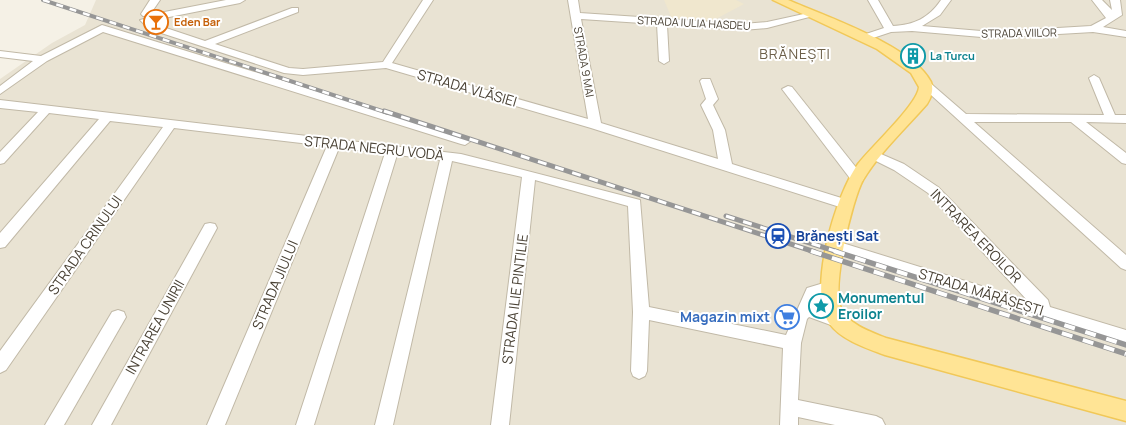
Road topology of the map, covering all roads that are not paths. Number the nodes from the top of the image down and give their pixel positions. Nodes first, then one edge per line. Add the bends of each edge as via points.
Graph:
1 (155, 0) edge
2 (240, 0) edge
3 (428, 0) edge
4 (573, 0) edge
5 (779, 0) edge
6 (873, 0) edge
7 (946, 0) edge
8 (1097, 0) edge
9 (1115, 0) edge
10 (295, 10) dead end
11 (810, 14) junction
12 (576, 16) junction
13 (148, 17) junction
14 (1111, 19) junction
15 (662, 22) junction
16 (912, 28) junction
17 (890, 29) junction
18 (1093, 30) junction
19 (1126, 34) edge
20 (864, 38) junction
21 (204, 44) junction
22 (0, 54) edge
23 (43, 59) junction
24 (664, 61) dead end
25 (386, 65) junction
26 (303, 72) junction
27 (1094, 78) dead end
28 (706, 80) dead end
29 (284, 84) junction
30 (925, 84) junction
31 (788, 89) dead end
32 (0, 91) edge
33 (0, 104) edge
34 (46, 110) junction
35 (106, 117) junction
36 (964, 118) junction
37 (1073, 118) junction
38 (1111, 118) junction
39 (1126, 119) edge
40 (170, 125) junction
41 (595, 125) junction
42 (465, 141) dead end
43 (334, 144) junction
44 (392, 151) junction
45 (874, 155) junction
46 (448, 156) junction
47 (0, 160) edge
48 (1126, 160) edge
49 (726, 166) junction
50 (529, 174) junction
51 (857, 178) junction
52 (846, 204) junction
53 (210, 228) dead end
54 (0, 243) edge
55 (836, 247) junction
56 (1126, 264) edge
57 (827, 288) junction
58 (808, 307) junction
59 (641, 312) junction
60 (1043, 312) junction
61 (118, 317) dead end
62 (839, 321) junction
63 (1126, 337) edge
64 (792, 343) junction
65 (0, 365) edge
66 (639, 371) dead end
67 (1126, 411) edge
68 (789, 416) edge
69 (54, 425) edge
70 (101, 425) edge
71 (216, 425) edge
72 (305, 425) edge
73 (384, 425) edge
74 (500, 425) edge
75 (876, 425) edge

1 - 13 street
2 - 13 street
3 - 25 street
4 - 12 street, STRADA 9 MAI
5 - 11 main road
6 - 17 street
7 - 16 street via 937,13
8 - 14 street
9 - 14 street via 1118,11
10 - 21 street
11 - 15 street, STRADA IULIA HASDEU via 752,27
11 - 20 main road
12 - 15 street, STRADA IULIA HASDEU
12 - 41 street, STRADA 9 MAI
13 - 21 street, STRADA VLĂSIEI via 153,27
14 - 18 street
15 - 24 street
16 - 17 street, STRADA VIILOR
16 - 18 street, STRADA VIILOR via 993,35
17 - 20 street, STRADA VIILOR
18 - 19 street, STRADA VIILOR
20 - 30 main road via 909,66
21 - 26 street, STRADA VLĂSIEI via 288,71
22 - 23 street
23 - 29 street via 102,28
23 - 32 street
25 - 26 street, STRADA VLĂSIEI
25 - 41 street, STRADA VLĂSIEI
26 - 29 street
27 - 38 street
28 - 49 street via 712,99 707,105 719,130
29 - 42 street
30 - 36 street
30 - 45 main road via 922,100
31 - 51 street
33 - 34 street, STRADA NEGRU VODĂ
34 - 35 street, STRADA NEGRU VODĂ
34 - 47 street
35 - 40 street, STRADA NEGRU VODĂ
35 - 54 street
36 - 37 street
36 - 56 street
37 - 38 street
37 - 48 street
38 - 39 street
40 - 43 street, STRADA NEGRU VODĂ
40 - 65 street, STRADA CRINULUI
41 - 49 street, STRADA VLĂSIEI
43 - 44 street, STRADA NEGRU VODĂ
43 - 71 street, STRADA JIULUI
44 - 46 street, STRADA NEGRU VODĂ
44 - 72 street
45 - 51 main road
45 - 60 street, INTRAREA EROILOR via 916,178 944,200 1042,305
46 - 50 street, STRADA NEGRU VODĂ
46 - 73 street
49 - 52 street, STRADA VLĂSIEI
50 - 59 street, STRADA NEGRU VODĂ via 635,203
50 - 74 street, STRADA ILIE PINTILIE
51 - 52 main road
52 - 55 main road
53 - 70 street, INTRAREA UNIRII
55 - 57 main road
55 - 60 street, STRADA MĂRĂȘEȘTI
57 - 58 street via 812,292
57 - 62 main road via 829,306
58 - 62 street via 816,314
58 - 64 street via 800,314
59 - 64 street
59 - 66 street, STRADA NEGRU VODĂ
60 - 63 street, STRADA MĂRĂȘEȘTI
61 - 69 street
62 - 67 main road via 855,333 885,346
64 - 68 street
68 - 75 street

